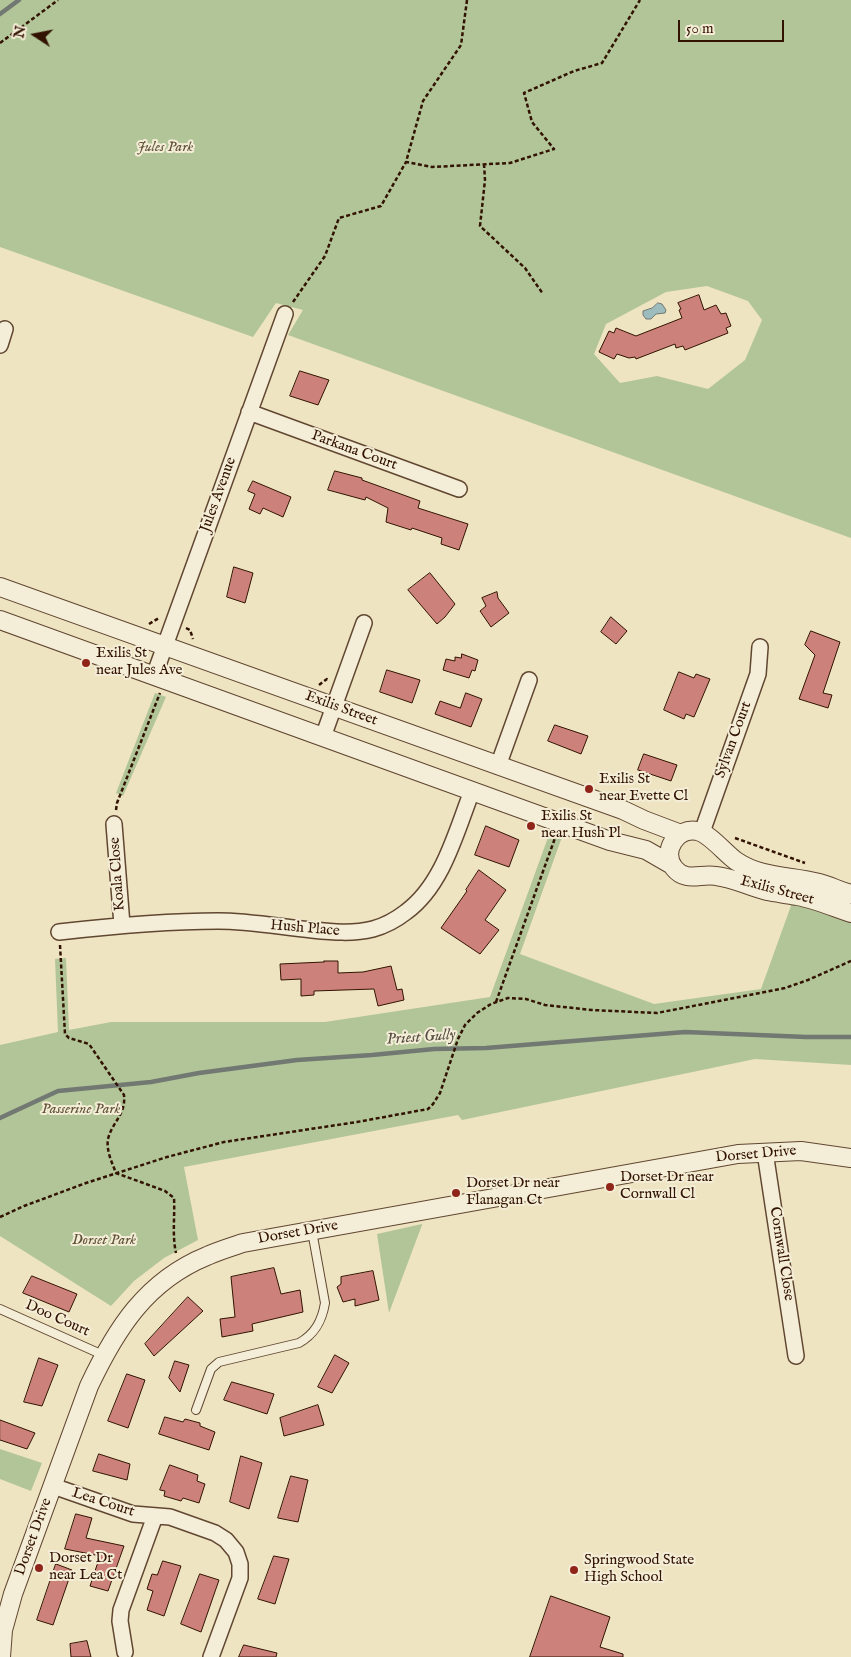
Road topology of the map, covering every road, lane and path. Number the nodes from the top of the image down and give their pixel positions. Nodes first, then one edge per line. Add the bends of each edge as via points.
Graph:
1 (58, 0) edge
2 (467, 0) edge
3 (640, 0) edge
4 (0, 43) edge
5 (406, 162) junction
6 (484, 164) junction
7 (543, 294) dead end
8 (285, 314) joint
9 (6, 329) dead end
10 (0, 345) edge
11 (249, 412) junction
12 (458, 489) dead end
13 (0, 587) edge
14 (0, 620) edge
15 (364, 623) dead end
16 (165, 646) junction
17 (760, 646) dead end
18 (160, 678) junction
19 (529, 680) dead end
20 (334, 707) junction
21 (323, 737) junction
22 (498, 766) junction
23 (472, 791) junction
24 (560, 823) junction
25 (114, 824) joint
26 (681, 834) junction
27 (708, 837) junction
28 (672, 865) junction
29 (701, 876) junction
30 (851, 894) edge
31 (851, 913) edge
32 (122, 925) junction
33 (59, 932) joint
34 (851, 961) edge
35 (496, 1002) junction
36 (765, 1152) junction
37 (851, 1158) edge
38 (116, 1173) junction
39 (0, 1217) edge
40 (312, 1230) junction
41 (182, 1269) junction
42 (0, 1309) edge
43 (103, 1355) junction
44 (796, 1356) dead end
45 (196, 1410) dead end
46 (53, 1486) junction
47 (155, 1516) junction
48 (125, 1652) dead end
49 (1, 1657) edge
50 (211, 1657) edge

1 - 4 path
2 - 5 path via 461,44 422,101
3 - 6 path via 602,63 574,71 524,93 532,122 554,149 510,164
5 - 6 path via 432,167
5 - 8 path via 381,206 339,218 325,256
6 - 7 path via 480,226 524,268
8 - 11 street, Jules Avenue
9 - 10 street
11 - 12 street, Parkana Court
11 - 16 street, Jules Avenue
13 - 16 street, Exilis Street
14 - 18 street, Exilis Street
15 - 20 street
16 - 18 street, Jules Avenue
16 - 20 street, Exilis Street
17 - 27 street, Sylvan Court via 758,674
18 - 21 street, Exilis Street
18 - 25 path via 117,803
19 - 22 street
20 - 21 street
20 - 22 street, Exilis Street
21 - 23 street, Exilis Street
22 - 26 street, Exilis Street
23 - 24 street, Exilis Street
23 - 32 street, Hush Place via 433,884 408,911 374,929 330,932 222,921
24 - 28 street, Exilis Street via 646,850
24 - 35 path
25 - 32 street, Koala Close
26 - 27 street, Exilis Street via 688,831
26 - 28 street via 672,844
27 - 29 street via 716,850 716,858 713,866
27 - 30 street, Exilis Street via 736,861 753,870 818,882
28 - 29 street, Exilis Street via 687,877
29 - 31 street, Exilis Street via 737,880 766,891 798,896
32 - 33 street, Hush Place
33 - 38 path via 65,1034 68,1038 89,1044 124,1095 121,1114 108,1140 110,1160
34 - 35 path via 785,988 657,1013 592,1010 508,998
35 - 38 path via 477,1012 464,1025 440,1093 428,1108 224,1142
36 - 37 street, Dorset Drive via 801,1151
36 - 40 street, Dorset Drive via 738,1154
36 - 44 street, Cornwall Close
38 - 39 path
38 - 41 path via 174,1198 173,1231
40 - 41 street, Dorset Drive via 243,1243 206,1256
40 - 45 lane via 325,1303 317,1328 299,1342 219,1362 211,1368
41 - 43 street, Dorset Drive via 146,1296
42 - 43 lane, Doo Court
43 - 46 street, Dorset Drive
46 - 47 street, Lea Court via 133,1514
46 - 49 street, Dorset Drive via 13,1594 3,1630
47 - 48 street, Lea Court via 121,1610
47 - 50 street, Lea Court via 170,1517 215,1533 236,1552 240,1578

